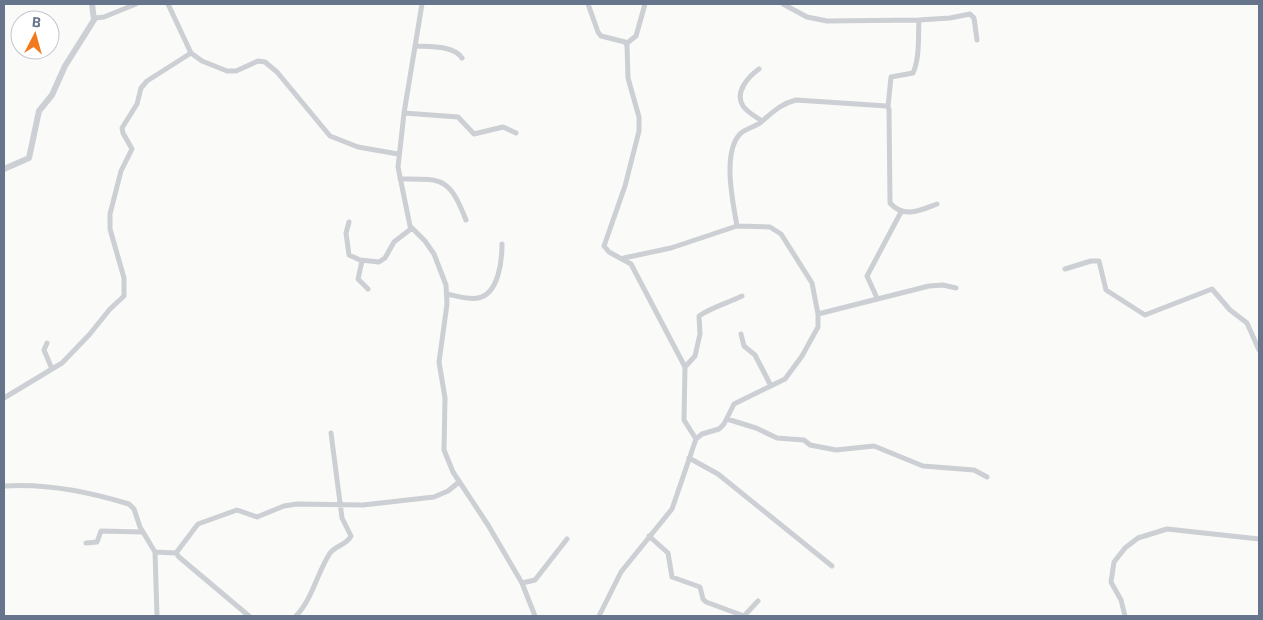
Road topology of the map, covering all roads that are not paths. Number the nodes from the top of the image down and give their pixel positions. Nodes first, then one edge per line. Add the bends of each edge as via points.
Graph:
1 (92, 4) edge
2 (136, 4) edge
3 (168, 4) edge
4 (422, 4) edge
5 (588, 4) edge
6 (645, 4) edge
7 (783, 4) edge
8 (95, 18) junction
9 (919, 20) junction
10 (977, 40) dead end
11 (626, 44) junction
12 (415, 46) junction
13 (191, 53) junction
14 (462, 58) dead end
15 (759, 69) dead end
16 (888, 107) junction
17 (404, 114) junction
18 (762, 121) junction
19 (516, 133) dead end
20 (398, 154) junction
21 (4, 169) edge
22 (400, 179) junction
23 (937, 204) dead end
24 (901, 212) junction
25 (466, 220) dead end
26 (349, 222) dead end
27 (737, 226) junction
28 (412, 228) junction
29 (502, 244) dead end
30 (624, 258) junction
31 (362, 261) junction
32 (1065, 269) dead end
33 (956, 288) dead end
34 (368, 289) dead end
35 (447, 294) junction
36 (742, 296) dead end
37 (877, 298) junction
38 (818, 314) junction
39 (741, 334) dead end
40 (47, 342) dead end
41 (1259, 350) edge
42 (685, 367) junction
43 (52, 369) junction
44 (771, 386) junction
45 (4, 398) edge
46 (727, 419) junction
47 (331, 433) dead end
48 (696, 439) junction
49 (689, 458) junction
50 (987, 477) dead end
51 (460, 482) junction
52 (4, 486) edge
53 (340, 504) junction
54 (142, 532) junction
55 (649, 536) junction
56 (567, 539) dead end
57 (1259, 539) edge
58 (86, 543) dead end
59 (155, 552) junction
60 (176, 553) junction
61 (832, 566) dead end
62 (522, 583) junction
63 (758, 601) dead end
64 (156, 616) edge
65 (249, 616) edge
66 (296, 616) edge
67 (535, 616) edge
68 (600, 616) edge
69 (1125, 616) edge

1 - 8 street
2 - 8 street
3 - 13 street
4 - 12 street
5 - 11 street via 598,32
6 - 11 street via 636,36
7 - 9 street via 807,17 828,21
8 - 21 street via 65,66 52,95 39,111 29,158
9 - 10 street via 970,14 974,18
9 - 16 street via 914,68 912,73 892,77
11 - 30 street via 628,78 639,118 639,131 625,186 604,246 609,252
12 - 14 street via 441,48
12 - 17 street
13 - 20 street via 209,66 227,71 236,71 258,61 268,63 330,136 358,147
13 - 43 street via 144,85 122,128 132,149 121,171 110,222 124,278 124,296
15 - 18 street via 746,79 741,100 744,108
16 - 18 street via 796,100 782,105
16 - 24 street via 889,200
17 - 19 street via 458,117 474,134 502,127
17 - 20 street
18 - 27 street via 741,132 733,148 730,178
20 - 22 street
22 - 25 street via 434,179 445,184 455,196
22 - 28 street
23 - 24 street via 917,212
24 - 37 street via 867,276
26 - 31 street via 346,233 349,255
27 - 30 street via 671,248
27 - 38 street via 770,228 780,234 812,282
28 - 31 street via 394,242 379,262
28 - 35 street via 434,254
29 - 35 street via 501,266 489,292 477,298
30 - 42 street via 648,294
31 - 34 street via 358,279
32 - 41 street via 1099,260 1106,290 1145,315 1212,289 1230,310 1247,322
33 - 37 street via 937,285
35 - 51 street via 438,362 445,398 443,444 447,461
36 - 42 street via 699,316 700,334 695,356
37 - 38 street
38 - 44 street via 818,327 802,356 789,375
39 - 44 street via 744,346 756,355
40 - 43 street via 44,350
42 - 48 street via 684,420
43 - 45 street
44 - 46 street via 734,404
46 - 48 street via 719,429
46 - 50 street via 778,438 804,440 836,450 874,446 923,466 974,470
47 - 53 street
48 - 49 street
49 - 55 street via 672,509
49 - 61 street via 718,474
51 - 53 street via 434,497 373,505
51 - 62 street
52 - 54 street via 50,487 129,504
53 - 60 street via 284,506 257,517 237,510 198,524
53 - 66 street via 350,539 331,551 307,603
54 - 58 street via 101,531 97,542
54 - 59 street
55 - 63 street via 668,554 672,577 700,587 706,602 744,616
55 - 68 street via 621,572
56 - 62 street via 535,580
57 - 69 street via 1167,529 1138,538 1124,548 1114,562 1111,582
59 - 60 street
59 - 64 street
60 - 65 street
62 - 67 street

